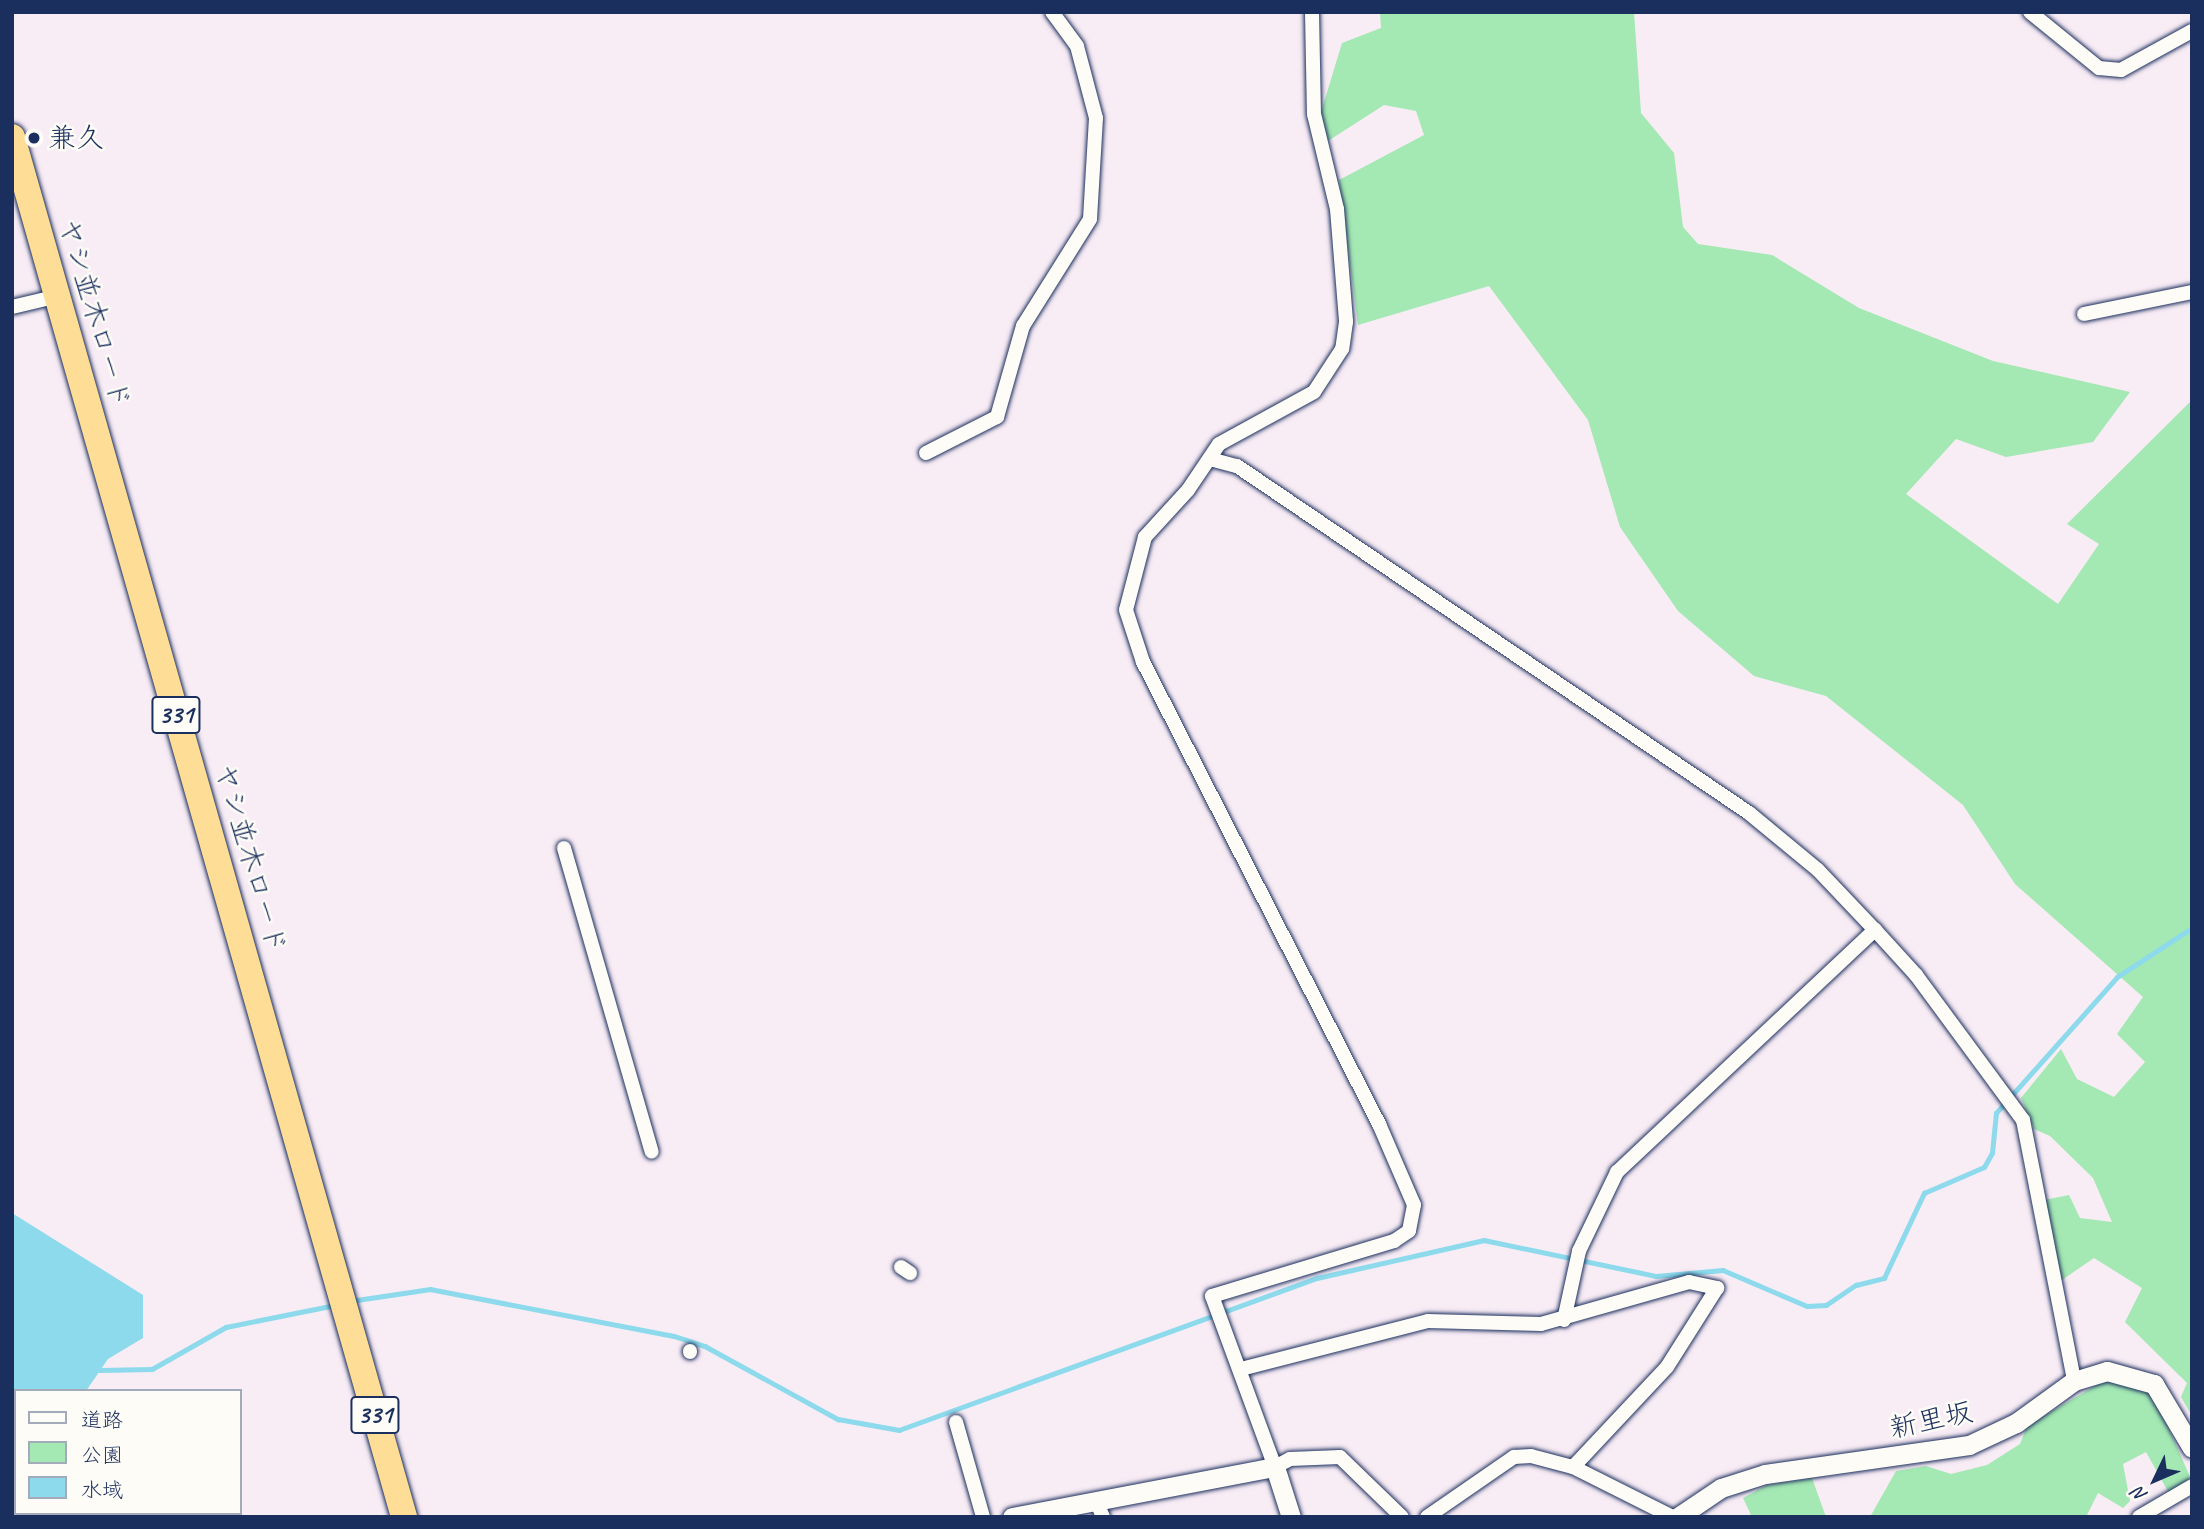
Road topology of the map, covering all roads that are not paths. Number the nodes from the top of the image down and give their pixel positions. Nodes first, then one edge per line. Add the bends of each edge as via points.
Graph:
1 (1052, 12) edge
2 (1312, 12) edge
3 (2030, 12) edge
4 (2192, 31) edge
5 (12, 137) edge
6 (2192, 292) edge
7 (58, 296) junction
8 (12, 307) edge
9 (2084, 314) dead end
10 (926, 453) dead end
11 (1210, 459) junction
12 (564, 848) dead end
13 (1875, 930) junction
14 (652, 1152) dead end
15 (1564, 1320) junction
16 (1241, 1369) junction
17 (2074, 1381) junction
18 (956, 1422) dead end
19 (2192, 1448) edge
20 (1275, 1467) junction
21 (1573, 1467) junction
22 (2192, 1486) edge
23 (1100, 1509) edge
24 (404, 1517) edge
25 (984, 1517) edge
26 (1012, 1517) edge
27 (1291, 1517) edge
28 (1402, 1517) edge
29 (1427, 1517) edge
30 (1675, 1517) edge
31 (2139, 1517) edge

1 - 10 street via 1076,46 1096,118 1090,219 1023,326 997,417
2 - 11 street via 1314,114 1338,209 1346,322 1342,349 1314,392 1231,433
3 - 4 street via 2080,55 2110,69 2144,62
5 - 7 highway, ヤシ並木ロード / 331
6 - 9 street
7 - 8 street
7 - 24 highway, ヤシ並木ロード / 331
11 - 13 street via 1237,466 1749,813 1818,870
11 - 16 street via 1139,547 1126,597 1133,642 1379,1124 1414,1205 1409,1231 1394,1241 1212,1296
12 - 14 street
13 - 15 street via 1617,1172 1578,1253
13 - 17 street via 2023,1120
15 - 16 street via 1427,1321
15 - 21 street via 1689,1282 1717,1288 1667,1367
16 - 20 street
17 - 19 main road, 新里坂 via 2108,1371 2141,1376 2165,1396
17 - 30 main road, 新里坂 via 2016,1423 1969,1445 1749,1478 1702,1498
18 - 25 street
20 - 23 main road
20 - 27 main road
20 - 28 street via 1290,1459 1340,1457
21 - 29 street via 1514,1457
21 - 30 street
22 - 31 street
23 - 26 main road

